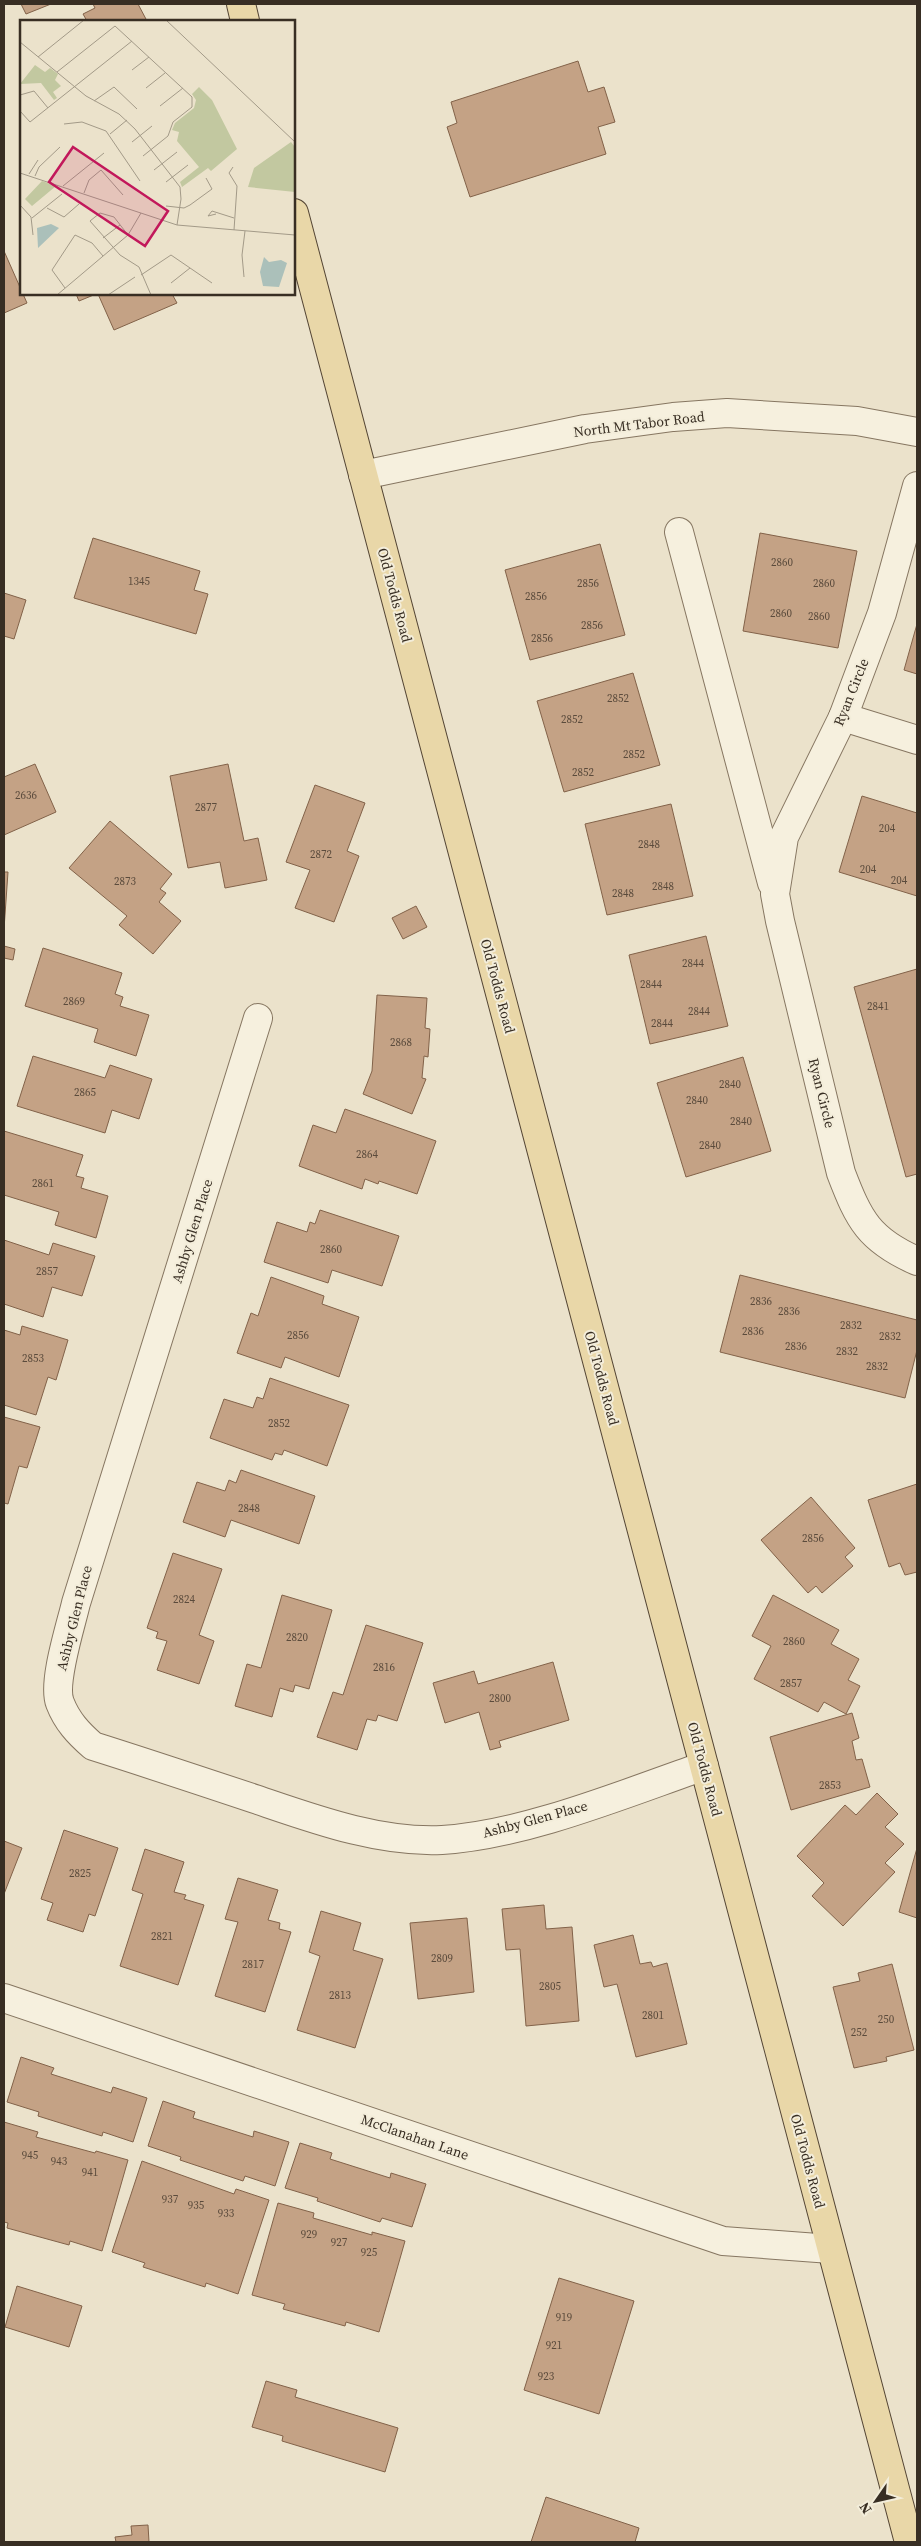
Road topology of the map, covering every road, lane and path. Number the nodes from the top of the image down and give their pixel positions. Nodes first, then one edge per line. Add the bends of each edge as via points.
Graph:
1 (241, 4) edge
2 (245, 20) edge
3 (295, 217) edge
4 (917, 432) edge
5 (363, 475) junction
6 (917, 486) edge
7 (678, 532) dead end
8 (843, 717) junction
9 (917, 740) edge
10 (775, 894) junction
11 (258, 1018) dead end
12 (917, 1261) edge
13 (704, 1766) junction
14 (4, 1998) edge
15 (831, 2249) junction
16 (909, 2542) edge

1 - 2 main road
3 - 5 main road, Old Todds Road
4 - 5 street, North Mt Tabor Road via 857,421 727,413 673,417 585,429
5 - 13 main road, Old Todds Road
6 - 8 street, Ryan Circle via 882,613
7 - 10 street, Ryan Circle
8 - 9 street
8 - 10 street, Ryan Circle via 784,837
10 - 12 street, Ryan Circle via 841,1173 854,1206 869,1230 892,1250
11 - 13 street, Ashby Glen Place via 76,1603 59,1676 59,1701 74,1729 93,1746 328,1823 396,1837 442,1840 500,1831 566,1813
13 - 15 main road, Old Todds Road
14 - 15 street, McClanahan Lane via 723,2241
15 - 16 main road, Old Todds Road

